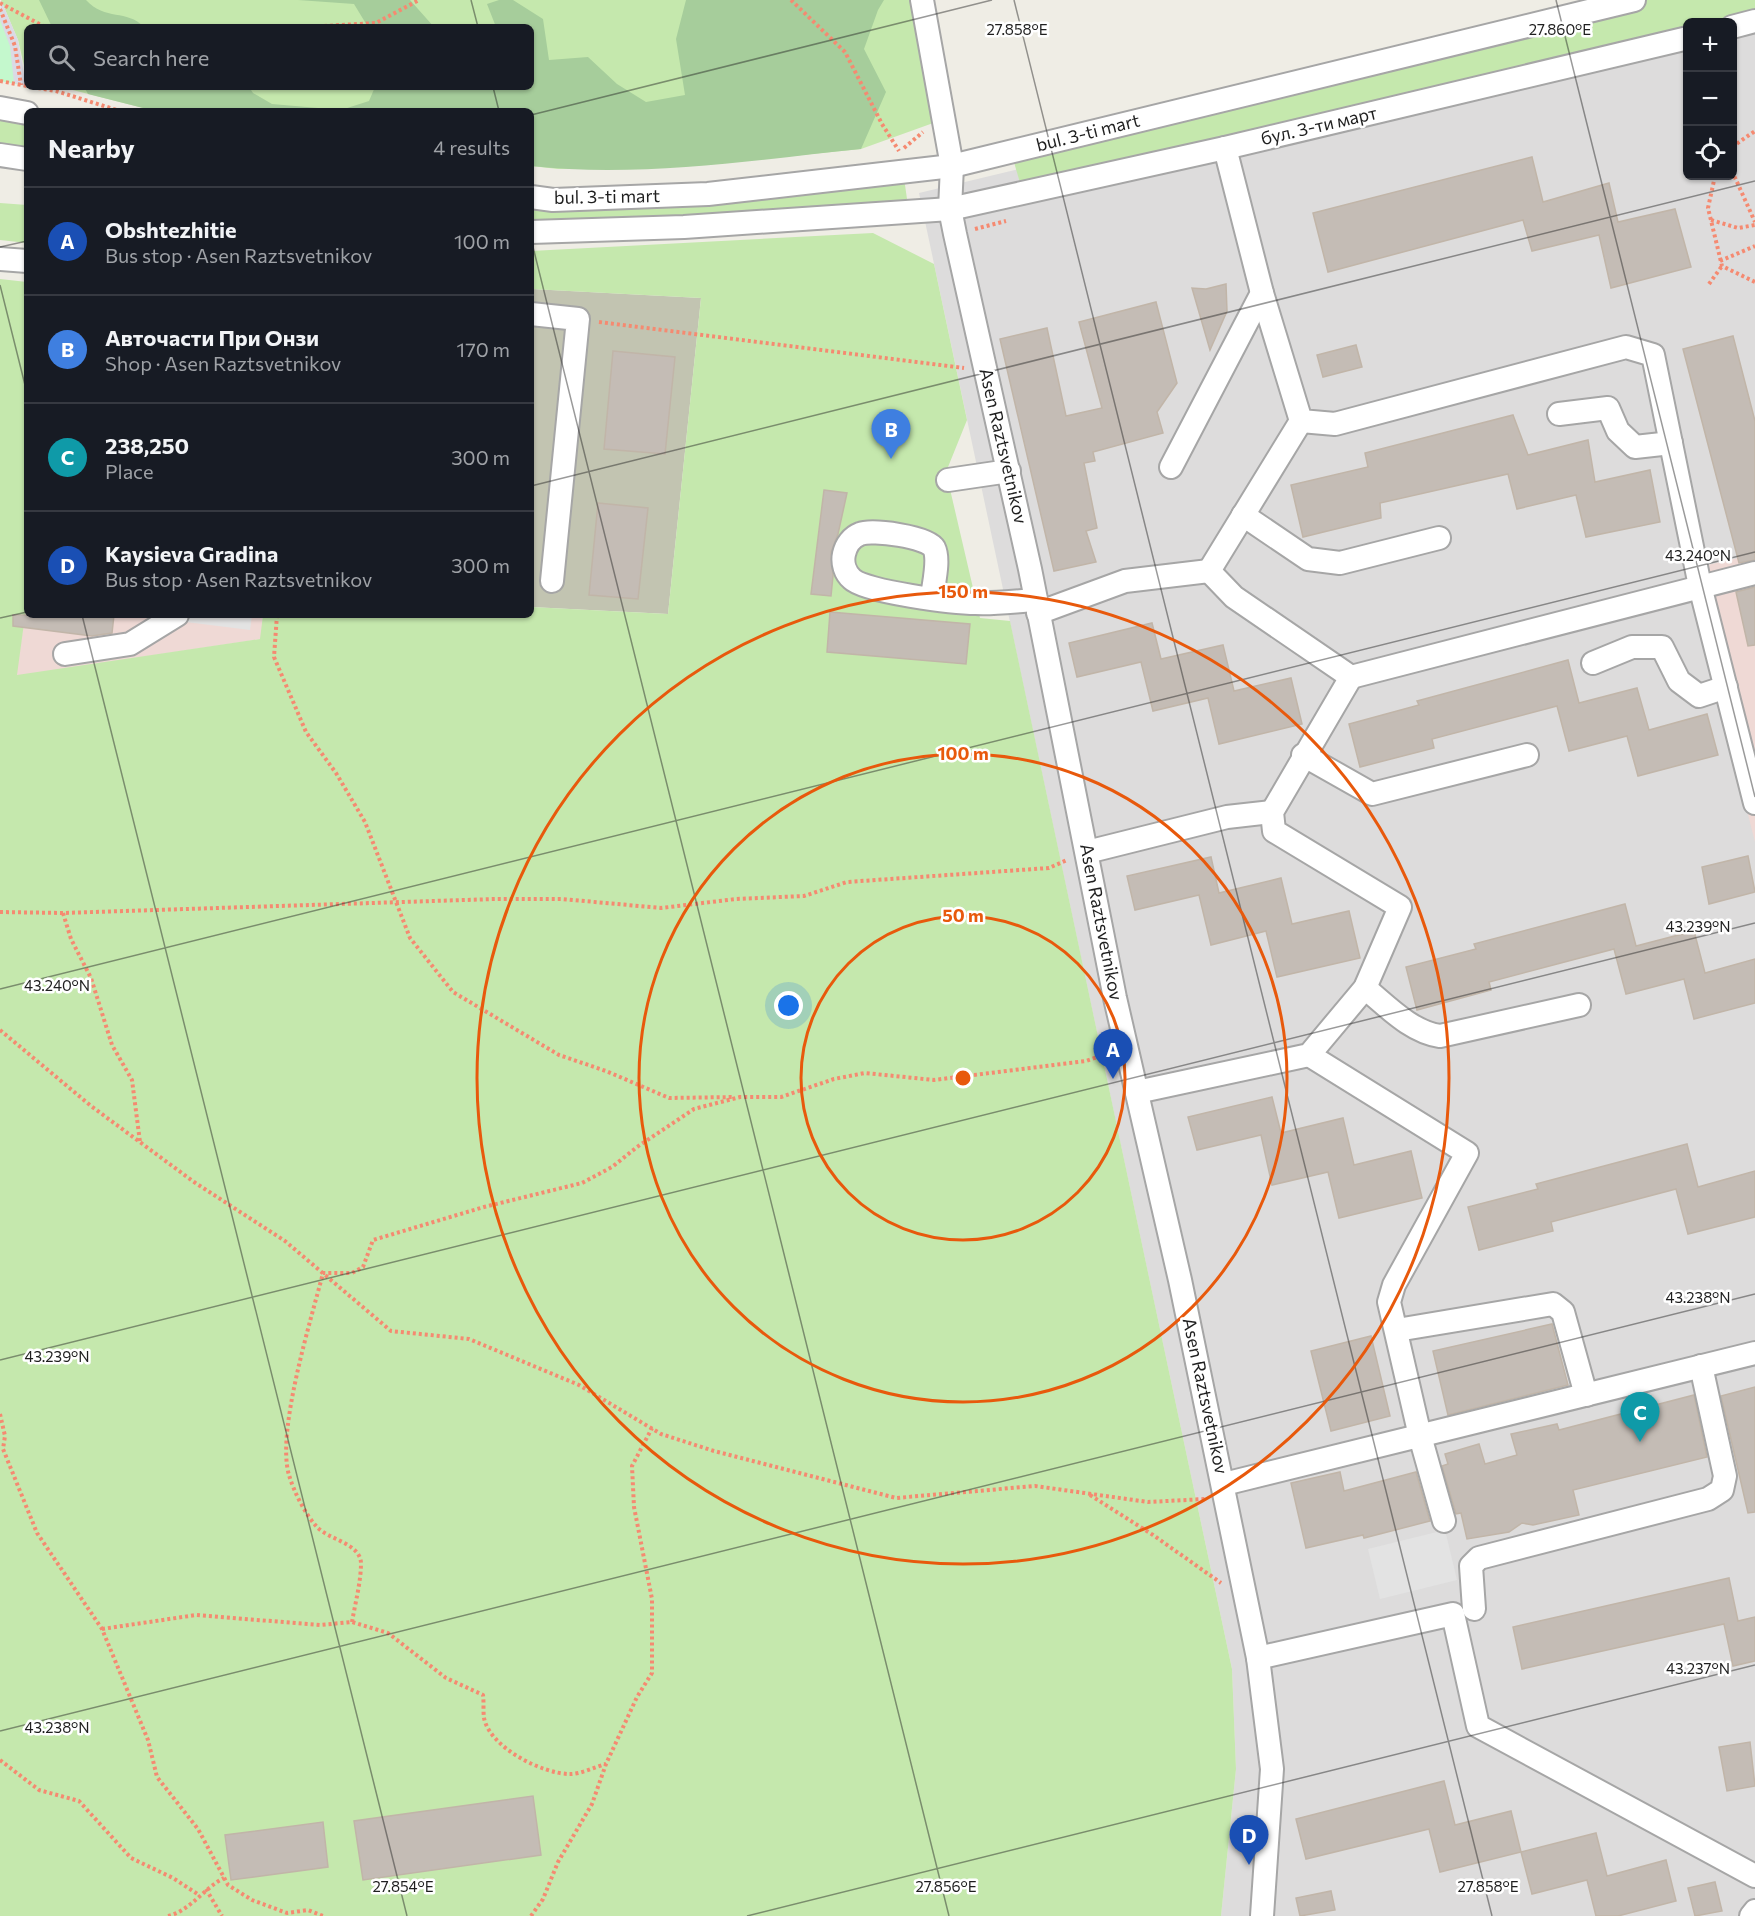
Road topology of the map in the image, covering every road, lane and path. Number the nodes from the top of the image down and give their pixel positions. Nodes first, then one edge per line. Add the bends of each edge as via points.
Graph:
1 (419, 0) edge
2 (791, 0) edge
3 (922, 0) edge
4 (1634, 0) edge
5 (0, 3) edge
6 (0, 9) edge
7 (1755, 21) edge
8 (39, 24) edge
9 (358, 24) edge
10 (1737, 26) edge
11 (1683, 39) edge
12 (0, 81) edge
13 (21, 85) junction
14 (24, 86) edge
15 (50, 90) edge
16 (0, 108) edge
17 (110, 108) edge
18 (24, 112) edge
19 (945, 126) junction
20 (1755, 131) edge
21 (1737, 144) edge
22 (1225, 148) junction
23 (899, 152) junction
24 (888, 153) dead end
25 (0, 154) edge
26 (24, 158) edge
27 (952, 165) junction
28 (1714, 180) edge
29 (1736, 180) edge
30 (534, 197) edge
31 (950, 209) junction
32 (1711, 219) junction
33 (1755, 223) edge
34 (534, 232) edge
35 (1755, 246) edge
36 (0, 259) edge
37 (24, 261) edge
38 (1721, 263) junction
39 (1755, 282) edge
40 (1709, 284) dead end
41 (1262, 293) junction
42 (534, 314) edge
43 (578, 319) junction
44 (986, 371) junction
45 (1559, 414) dead end
46 (1300, 421) junction
47 (1671, 443) junction
48 (1171, 467) dead end
49 (1009, 471) junction
50 (948, 480) dead end
51 (1244, 515) junction
52 (1439, 538) dead end
53 (1209, 571) junction
54 (1755, 573) edge
55 (552, 581) dead end
56 (1700, 586) junction
57 (932, 598) dead end
58 (1037, 606) junction
59 (172, 618) edge
60 (277, 618) edge
61 (65, 654) dead end
62 (1593, 663) dead end
63 (1351, 677) junction
64 (1726, 687) junction
65 (1303, 755) junction
66 (1527, 755) dead end
67 (1755, 803) edge
68 (1272, 812) junction
69 (1088, 852) junction
70 (396, 900) junction
71 (0, 912) edge
72 (63, 913) junction
73 (12, 914) junction
74 (0, 917) edge
75 (1365, 988) junction
76 (1579, 1005) dead end
77 (0, 1030) edge
78 (1127, 1047) junction
79 (1309, 1055) junction
80 (1137, 1092) junction
81 (740, 1097) junction
82 (140, 1142) junction
83 (323, 1273) junction
84 (1397, 1330) junction
85 (1755, 1353) edge
86 (1701, 1366) junction
87 (1586, 1395) junction
88 (0, 1414) edge
89 (652, 1428) junction
90 (1420, 1436) junction
91 (1225, 1491) junction
92 (1087, 1494) junction
93 (1444, 1521) dead end
94 (1247, 1604) junction
95 (1474, 1609) dead end
96 (352, 1622) junction
97 (102, 1629) junction
98 (1258, 1658) junction
99 (0, 1760) edge
100 (606, 1764) junction
101 (1755, 1876) edge
102 (224, 1878) junction
103 (206, 1889) junction
104 (199, 1895) junction
105 (1755, 1911) edge
106 (168, 1916) edge
107 (222, 1916) edge
108 (323, 1916) edge
109 (531, 1916) edge
110 (1262, 1916) edge
111 (1751, 1916) edge

1 - 9 path via 376,23
2 - 23 path via 845,52
3 - 19 street, Asen Raztsvetnikov
4 - 27 street, bul. 3-ti mart
5 - 8 path
6 - 13 path via 15,46
7 - 10 street
11 - 22 street, бул. 3-ти март
12 - 13 path
13 - 14 path
15 - 17 path
16 - 18 street
19 - 23 path via 924,131
19 - 27 street, Asen Raztsvetnikov
20 - 21 path
22 - 31 street, бул. 3-ти март
22 - 41 street
23 - 24 path
25 - 26 street
27 - 30 street, bul. 3-ti mart via 708,194
27 - 31 street, Asen Raztsvetnikov
28 - 32 path via 1708,208
29 - 33 path
31 - 34 street, bul. 3-ti mart via 696,226
31 - 44 street, Asen Raztsvetnikov
32 - 33 path via 1738,228
32 - 38 path
35 - 38 path
36 - 37 street
38 - 39 path
38 - 40 path
41 - 46 street
41 - 48 street
42 - 43 street
43 - 44 path
43 - 55 street
44 - 49 street, Asen Raztsvetnikov
45 - 47 street via 1608,408 1618,431 1635,447
46 - 47 street via 1335,424 1626,347 1653,356
46 - 51 street
47 - 56 street
49 - 50 street
49 - 58 street, Asen Raztsvetnikov
51 - 52 street via 1308,559 1340,563
51 - 53 street
53 - 58 street via 1125,581
53 - 63 street via 1234,597
54 - 56 street
56 - 63 street
56 - 64 street
57 - 58 street
58 - 69 street, Asen Raztsvetnikov
59 - 61 street via 130,644
60 - 70 path via 274,657 306,732 365,822
62 - 64 street via 1632,647 1662,647 1679,681 1699,696
63 - 65 street
64 - 67 street
65 - 66 street via 1372,794
65 - 68 street
68 - 69 street via 1227,817
68 - 75 street via 1274,831 1400,907
69 - 70 path via 1049,868 847,882 804,896 661,908 562,899
69 - 78 street, Asen Raztsvetnikov
70 - 72 path
70 - 81 path via 411,938 453,992 550,1050 669,1098
71 - 73 path
72 - 73 path
72 - 82 path via 91,978 112,1045 132,1080
73 - 74 path
75 - 76 street via 1426,1034 1440,1035
75 - 79 street
77 - 82 path
78 - 80 street, Asen Raztsvetnikov
78 - 81 path via 1086,1061 934,1080 865,1073 781,1097
79 - 80 street
79 - 84 street via 1467,1153 1394,1285 1389,1302
80 - 91 street, Asen Raztsvetnikov
81 - 83 path via 694,1109 612,1167 582,1183 373,1240 363,1267 351,1274
82 - 83 path via 285,1241
83 - 89 path via 391,1332 470,1339 579,1385
83 - 96 path via 292,1399 285,1445 288,1474 300,1500 318,1527 354,1548 361,1562
84 - 87 street via 1553,1304 1563,1312
84 - 90 street
85 - 86 street
86 - 87 street
86 - 95 street via 1725,1476 1722,1490 1708,1499 1479,1558 1471,1566
87 - 90 street
88 - 97 path via 5,1436 3,1449 37,1533
89 - 92 path via 714,1451 896,1498 1035,1486
89 - 100 path via 632,1466 634,1507 652,1599 652,1673
90 - 91 street
90 - 93 street
91 - 92 path via 1148,1502
91 - 94 street, Asen Raztsvetnikov
92 - 94 path via 1162,1540
94 - 98 street, Asen Raztsvetnikov
96 - 97 path via 320,1625 196,1615
96 - 100 path via 388,1633 446,1678 483,1695 484,1720 496,1737 538,1768 571,1774
97 - 102 path via 148,1740 157,1777 198,1829
98 - 101 street via 1453,1614 1478,1726
98 - 110 street, Asen Raztsvetnikov via 1272,1769
99 - 104 path via 39,1790 79,1801 131,1858
100 - 109 path via 592,1804
102 - 103 path
102 - 108 path via 228,1885 252,1900 287,1913 308,1910
103 - 104 path
103 - 107 path
104 - 106 path via 178,1914
105 - 111 street

